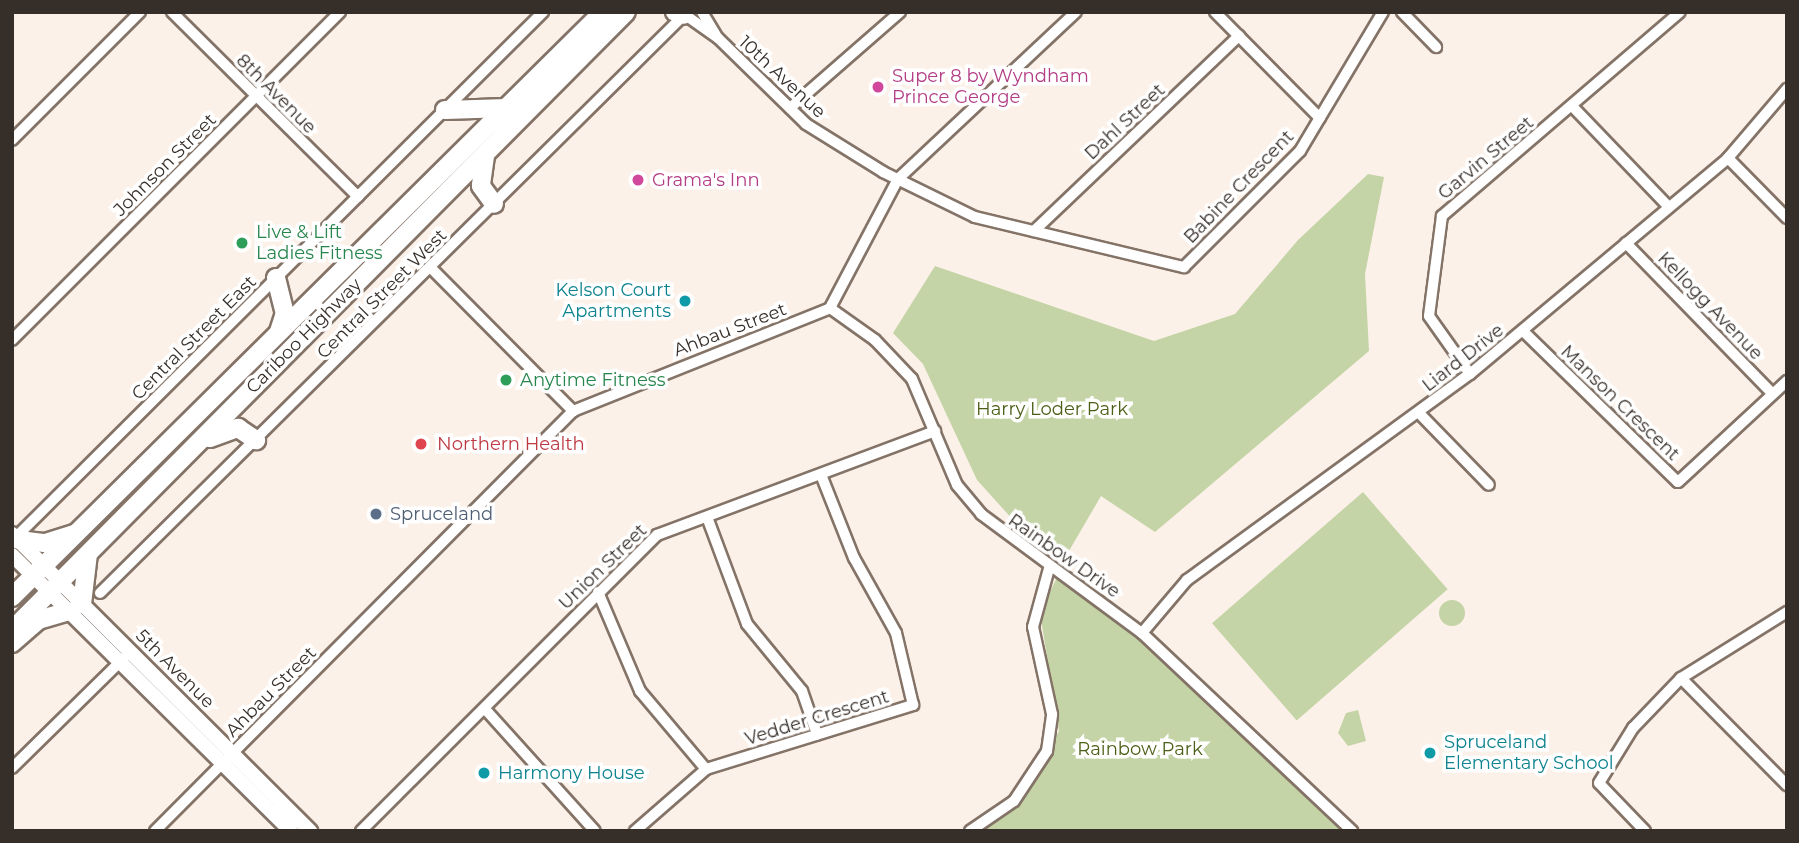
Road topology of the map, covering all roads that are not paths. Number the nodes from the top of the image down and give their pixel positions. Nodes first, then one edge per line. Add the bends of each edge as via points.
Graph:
1 (140, 12) edge
2 (172, 12) edge
3 (340, 12) edge
4 (543, 12) edge
5 (603, 12) edge
6 (900, 12) edge
7 (1076, 12) edge
8 (1215, 12) edge
9 (1383, 12) edge
10 (1402, 12) edge
11 (1680, 12) edge
12 (628, 13) edge
13 (685, 13) edge
14 (1239, 36) junction
15 (718, 38) junction
16 (1436, 47) dead end
17 (1787, 89) edge
18 (256, 96) junction
19 (1572, 106) junction
20 (507, 108) junction
21 (790, 108) junction
22 (445, 110) junction
23 (1320, 118) junction
24 (12, 140) edge
25 (486, 153) junction
26 (1728, 158) junction
27 (898, 179) junction
28 (358, 197) junction
29 (494, 204) junction
30 (1669, 207) junction
31 (1787, 218) edge
32 (1034, 231) junction
33 (1626, 243) junction
34 (431, 268) junction
35 (276, 278) junction
36 (830, 308) junction
37 (1523, 331) junction
38 (278, 335) junction
39 (12, 340) edge
40 (1470, 374) junction
41 (1787, 381) edge
42 (1771, 391) junction
43 (211, 401) junction
44 (573, 411) junction
45 (1419, 413) junction
46 (935, 430) junction
47 (256, 440) junction
48 (195, 447) junction
49 (822, 477) junction
50 (1489, 485) dead end
51 (707, 517) junction
52 (77, 533) junction
53 (15, 542) edge
54 (88, 554) junction
55 (1051, 565) junction
56 (48, 578) junction
57 (598, 592) junction
58 (100, 593) dead end
59 (12, 597) edge
60 (76, 607) junction
61 (1787, 612) edge
62 (12, 630) edge
63 (1142, 633) junction
64 (12, 643) edge
65 (125, 656) junction
66 (1681, 678) junction
67 (485, 709) junction
68 (817, 734) junction
69 (228, 758) junction
70 (12, 768) edge
71 (706, 769) junction
72 (1787, 785) edge
73 (155, 831) edge
74 (291, 831) edge
75 (310, 831) edge
76 (361, 831) edge
77 (595, 831) edge
78 (635, 831) edge
79 (970, 831) edge
80 (1352, 831) edge
81 (1645, 831) edge

1 - 24 street
2 - 18 street, 8th Avenue
3 - 18 street, Johnson Street
4 - 22 street, Central Street East
5 - 20 highway, Cariboo Highway
6 - 21 street
7 - 27 street
8 - 14 street
9 - 23 street, Babine Crescent
10 - 16 street
11 - 19 street, Garvin Street
12 - 25 highway, Cariboo Highway
13 - 15 street, 10th Avenue
13 - 15 street, 10th Avenue
13 - 29 street, Central Street West
14 - 23 street
14 - 32 street, Dahl Street
15 - 21 street, 10th Avenue
17 - 26 street, Liard Drive
18 - 28 street, 8th Avenue
18 - 39 street, Johnson Street
19 - 30 street
19 - 40 street, Garvin Street via 1442,216 1429,316
20 - 22 highway
20 - 38 highway, Cariboo Highway
21 - 27 street, 10th Avenue via 824,137
22 - 28 street, Central Street East
23 - 32 street, Babine Crescent via 1300,151 1184,267
25 - 29 highway via 480,176
25 - 48 highway, Cariboo Highway
26 - 30 street, Liard Drive
26 - 31 street
27 - 32 street, Babine Crescent via 975,217
27 - 36 street
28 - 35 street, Central Street East
29 - 34 street, Central Street West
30 - 33 street, Liard Drive
33 - 37 street, Liard Drive
33 - 42 street, Kellogg Avenue
34 - 44 street
34 - 47 street, Central Street West
35 - 38 highway via 285,313
35 - 53 street, Central Street East
36 - 44 street, Ahbau Street
36 - 46 street, Rainbow Drive via 875,340 912,379
37 - 40 street, Liard Drive
37 - 42 street, Manson Crescent via 1678,482
38 - 43 highway, Cariboo Highway
40 - 45 street, Liard Drive
41 - 42 street, Manson Crescent
43 - 52 highway, Cariboo Highway
43 - 56 highway via 183,447
44 - 69 street, Ahbau Street
45 - 50 street
45 - 63 street, Liard Drive via 1186,580
46 - 49 street, Union Street
46 - 55 street, Rainbow Drive via 957,485 981,514
47 - 48 highway via 238,428
47 - 58 street, Central Street West
48 - 54 highway, Cariboo Highway
49 - 51 street, Union Street
49 - 68 street, Vedder Crescent via 854,558 896,633 913,705
51 - 57 street, Union Street via 657,535
51 - 68 street via 747,624 802,691
52 - 53 highway via 45,543
52 - 56 highway, Cariboo Highway
53 - 56 main road, 5th Avenue
54 - 56 highway, Cariboo Highway
54 - 60 highway
55 - 63 street, Rainbow Drive
55 - 79 street via 1034,626 1052,714 1047,751 1014,801
56 - 59 highway, Cariboo Highway
56 - 60 main road, 5th Avenue
56 - 62 highway, Cariboo Highway
57 - 67 street, Union Street
57 - 71 street via 640,691
60 - 64 highway via 38,620
60 - 65 main road, 5th Avenue
61 - 66 street
63 - 80 street, Rainbow Drive
65 - 69 main road, 5th Avenue
65 - 70 street
66 - 72 street
66 - 81 street via 1633,728 1598,783
67 - 76 street, Union Street
67 - 77 street
68 - 71 street, Vedder Crescent
69 - 73 street, Ahbau Street
69 - 74 main road, 5th Avenue
69 - 75 main road, 5th Avenue
71 - 78 street, Vedder Crescent

